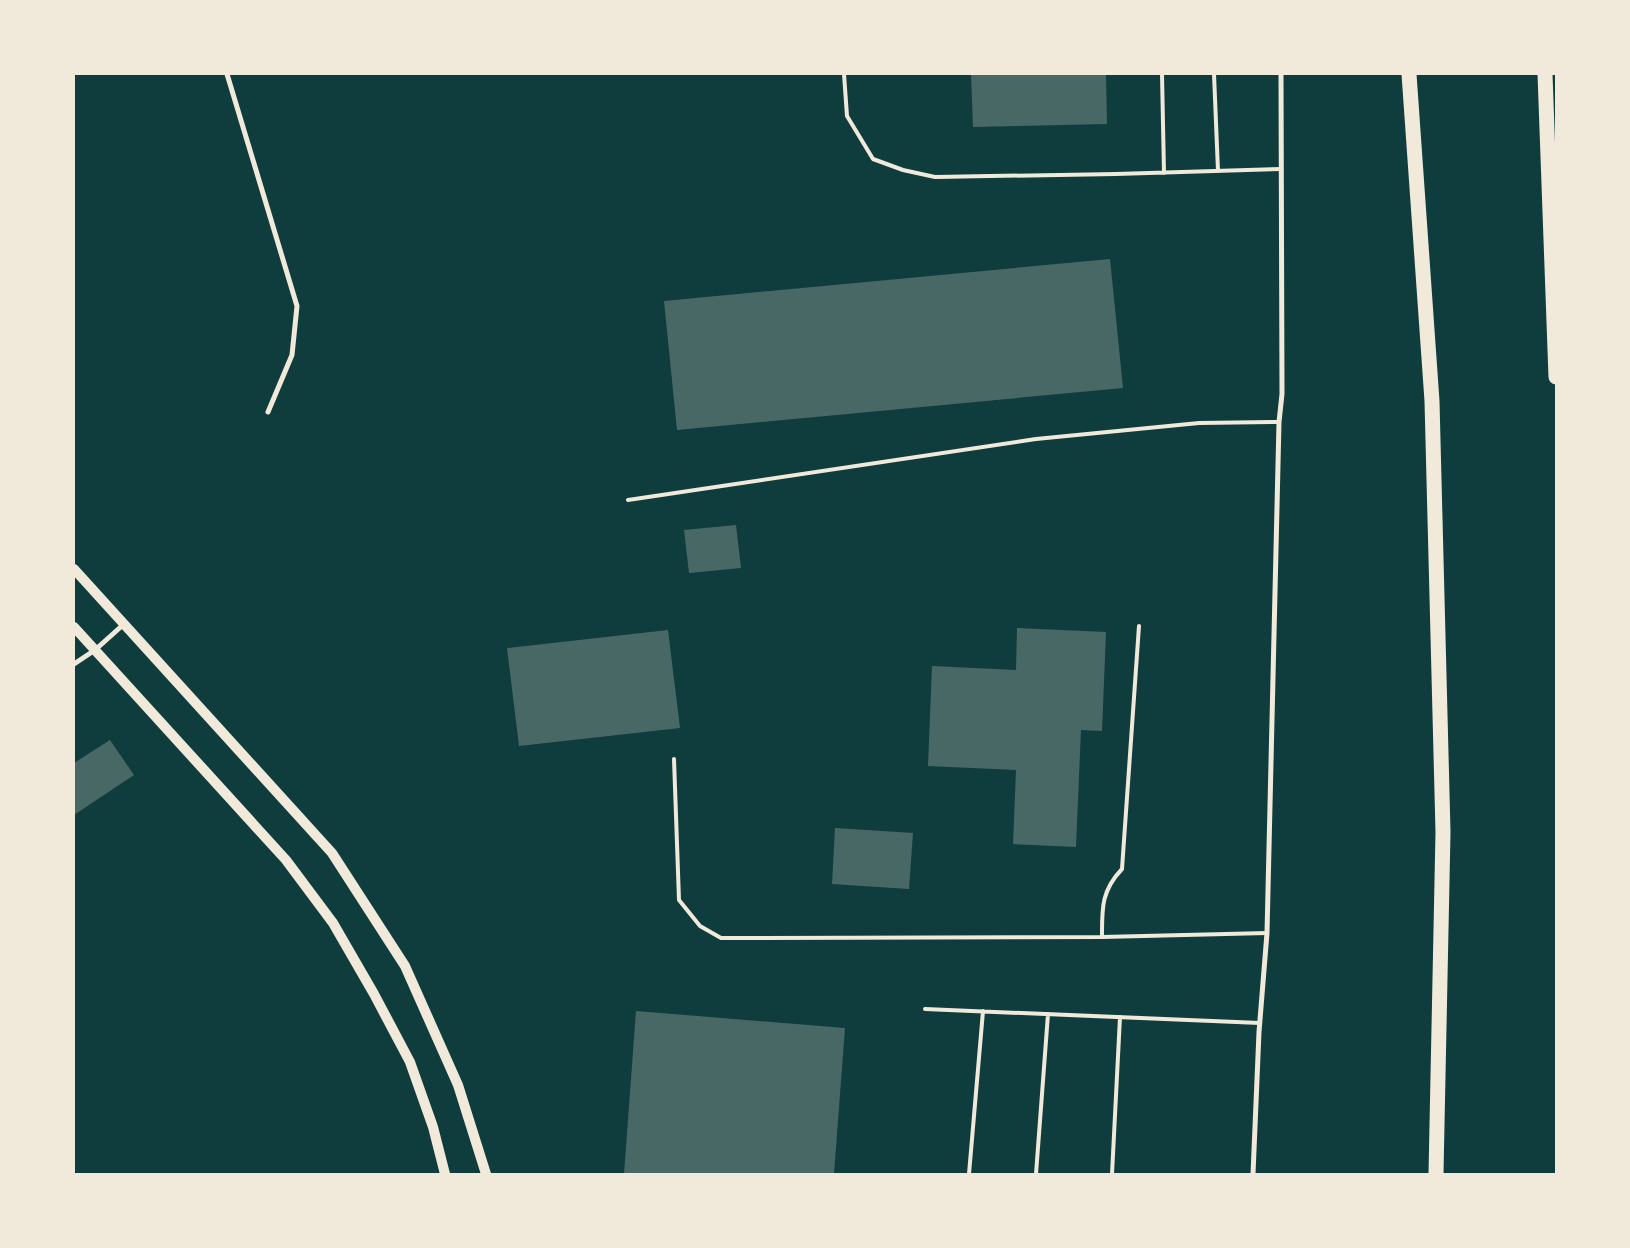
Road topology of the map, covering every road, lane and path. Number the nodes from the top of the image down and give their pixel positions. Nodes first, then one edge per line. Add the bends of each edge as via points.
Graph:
1 (227, 74) edge
2 (844, 74) edge
3 (1162, 74) edge
4 (1214, 74) edge
5 (1281, 74) edge
6 (1409, 74) edge
7 (1545, 74) edge
8 (1281, 169) junction
9 (1218, 171) junction
10 (1164, 173) junction
11 (1556, 377) edge
12 (268, 412) dead end
13 (1279, 422) junction
14 (628, 500) dead end
15 (74, 569) edge
16 (124, 624) junction
17 (1139, 626) dead end
18 (74, 627) edge
19 (95, 650) junction
20 (74, 664) edge
21 (674, 759) dead end
22 (1267, 932) junction
23 (1102, 938) junction
24 (925, 1010) dead end
25 (983, 1012) junction
26 (1048, 1014) junction
27 (1120, 1017) junction
28 (1260, 1023) junction
29 (445, 1174) edge
30 (486, 1174) edge
31 (969, 1174) edge
32 (1036, 1174) edge
33 (1112, 1174) edge
34 (1253, 1174) edge
35 (1436, 1174) edge

1 - 12 street via 297,306 292,355
2 - 10 lane via 848,116 873,159 903,170 935,177
3 - 10 lane
4 - 9 lane
5 - 8 street
6 - 35 highway via 1432,401 1443,832
7 - 11 highway
8 - 9 lane
8 - 13 street via 1282,394
9 - 10 lane
13 - 14 lane via 1198,423 1036,439
13 - 22 street
15 - 16 main road
16 - 19 street
16 - 30 main road via 332,853 405,966 458,1085
17 - 23 lane via 1122,869 1102,903
18 - 19 main road
19 - 20 street
19 - 29 main road via 286,860 332,923 410,1062
21 - 23 lane via 679,900 700,926 722,938
22 - 23 lane
22 - 28 street
24 - 25 lane
25 - 26 lane
25 - 31 lane
26 - 27 lane
26 - 32 lane
27 - 28 lane
27 - 33 lane
28 - 34 street

